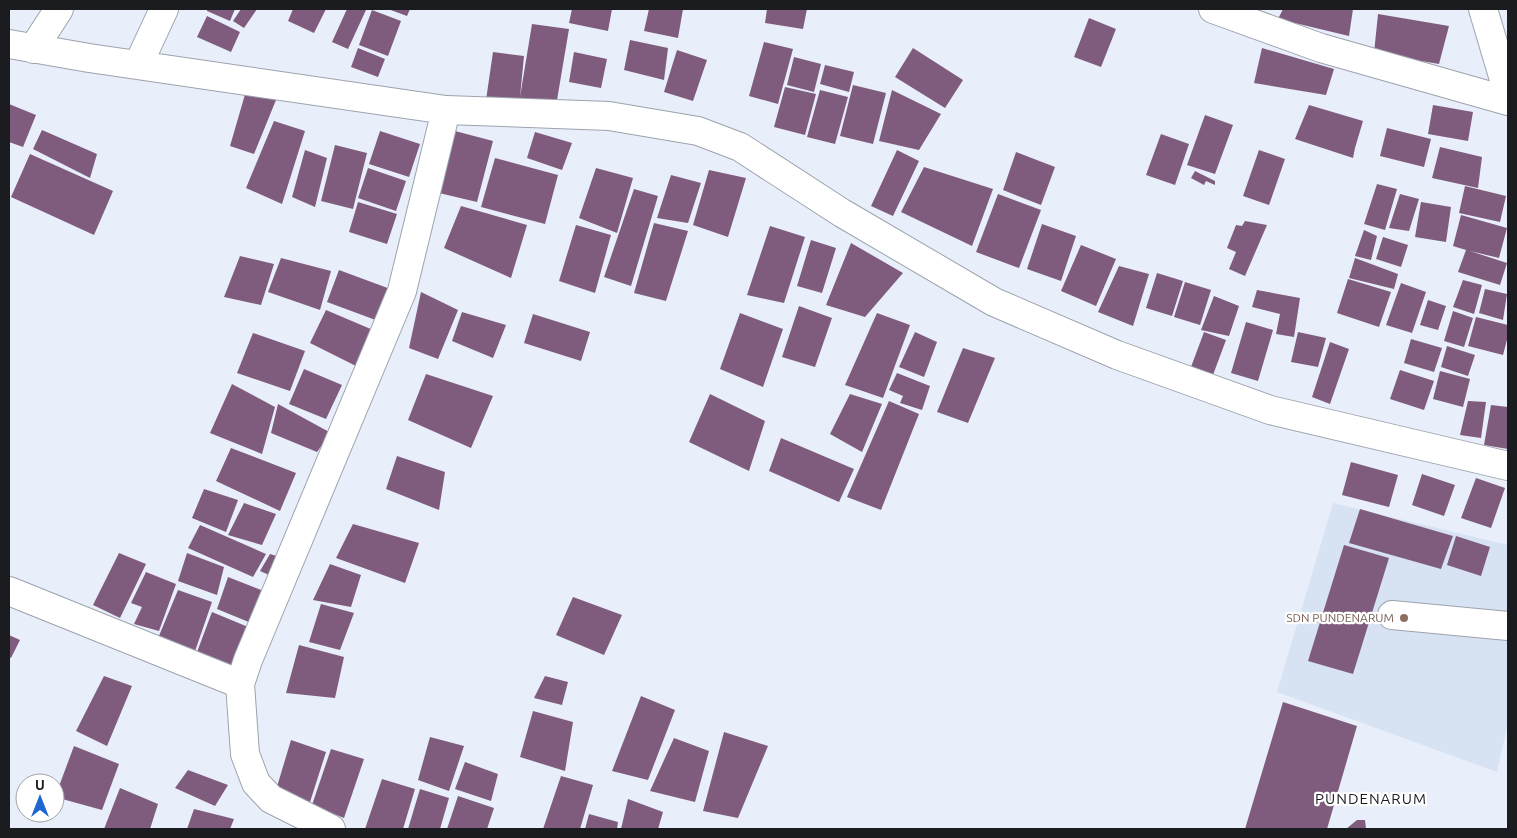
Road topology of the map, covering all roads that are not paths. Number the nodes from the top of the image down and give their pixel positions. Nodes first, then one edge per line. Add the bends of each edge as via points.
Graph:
1 (59, 9) edge
2 (164, 9) edge
3 (1213, 9) edge
4 (1483, 9) edge
5 (21, 46) edge
6 (138, 65) junction
7 (1508, 93) edge
8 (1508, 101) edge
9 (446, 110) junction
10 (1508, 466) edge
11 (9, 591) edge
12 (1392, 615) dead end
13 (1508, 626) edge
14 (240, 684) junction
15 (331, 829) edge

1 - 5 street
2 - 6 street
3 - 8 street via 1321,48
4 - 7 street
5 - 6 street
6 - 9 street
9 - 10 street via 608,116 698,131 740,146 842,213 994,302 1117,355 1270,410
9 - 14 street via 402,291
11 - 14 street
12 - 13 street
14 - 15 street via 245,754 256,783 271,799

